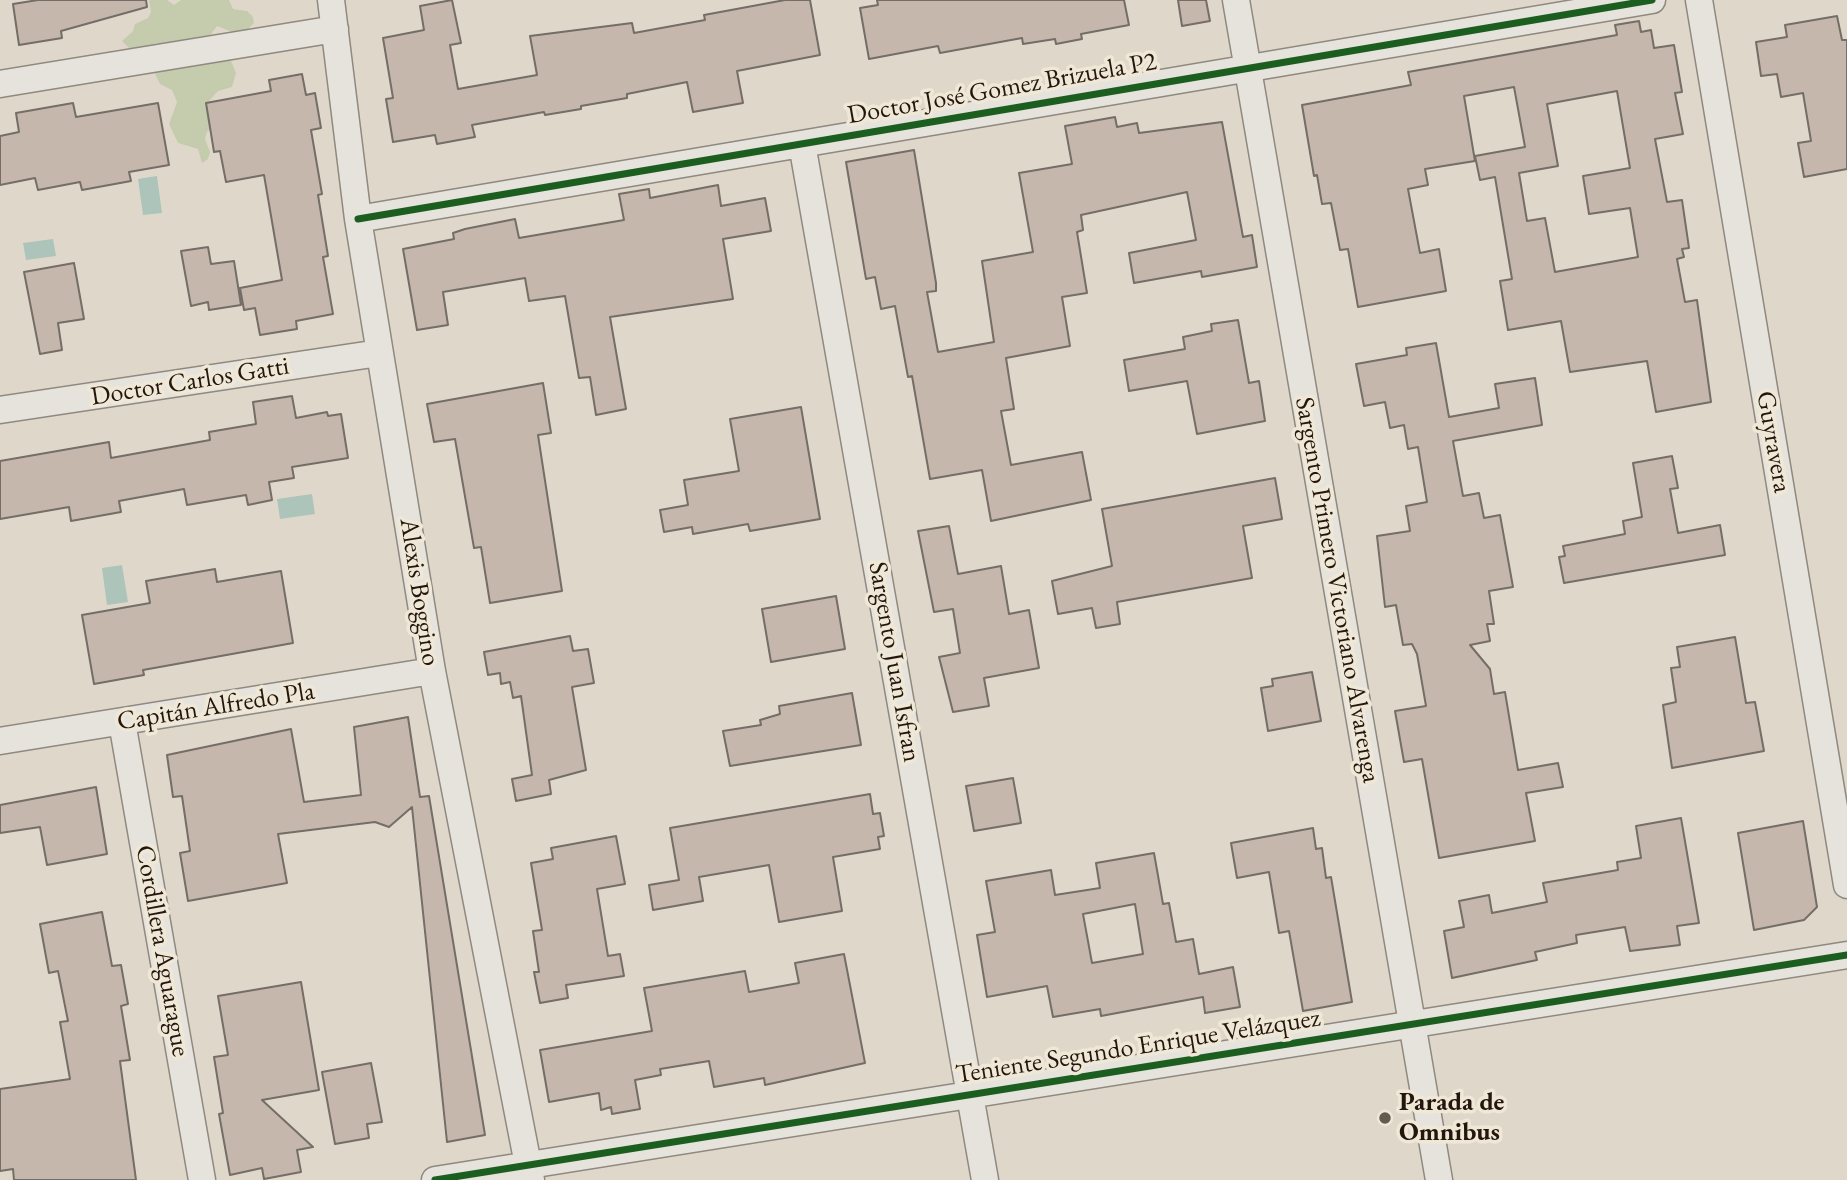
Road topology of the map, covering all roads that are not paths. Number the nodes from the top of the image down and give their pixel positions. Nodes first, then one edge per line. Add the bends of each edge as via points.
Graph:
1 (331, 0) edge
2 (1236, 0) edge
3 (1652, 0) edge
4 (1699, 0) edge
5 (335, 29) junction
6 (1247, 69) junction
7 (0, 84) edge
8 (802, 144) junction
9 (358, 219) junction
10 (379, 353) junction
11 (0, 410) edge
12 (432, 671) junction
13 (122, 722) junction
14 (0, 741) edge
15 (1847, 885) edge
16 (1847, 955) edge
17 (1411, 1025) junction
18 (970, 1095) junction
19 (530, 1173) edge
20 (202, 1180) edge
21 (435, 1180) edge
22 (985, 1180) edge
23 (1439, 1180) edge

1 - 5 street, Alexis Boggino
2 - 6 street, Sargento Primero Victoriano Alvarenga
3 - 6 street, Doctor José Gomez Brizuela P2
4 - 15 street, Guyravera
5 - 7 street
5 - 9 street, Alexis Boggino
6 - 8 street, Doctor José Gomez Brizuela P2
6 - 17 street, Sargento Primero Victoriano Alvarenga
8 - 9 street, Doctor José Gomez Brizuela P2
8 - 18 street, Sargento Juan Isfran
9 - 10 street, Alexis Boggino
10 - 11 street, Doctor Carlos Gatti
10 - 12 street, Alexis Boggino
12 - 13 street, Capitán Alfredo Pla
12 - 19 street, Alexis Boggino
13 - 14 street, Capitán Alfredo Pla
13 - 20 street, Cordillera Aguarague
16 - 17 street, Teniente Segundo Enrique Velázquez
17 - 18 street, Teniente Segundo Enrique Velázquez
17 - 23 street, Sargento Primero Victoriano Alvarenga
18 - 19 street, Teniente Segundo Enrique Velázquez
18 - 22 street, Sargento Juan Isfran
19 - 21 street, Teniente Segundo Enrique Velázquez

